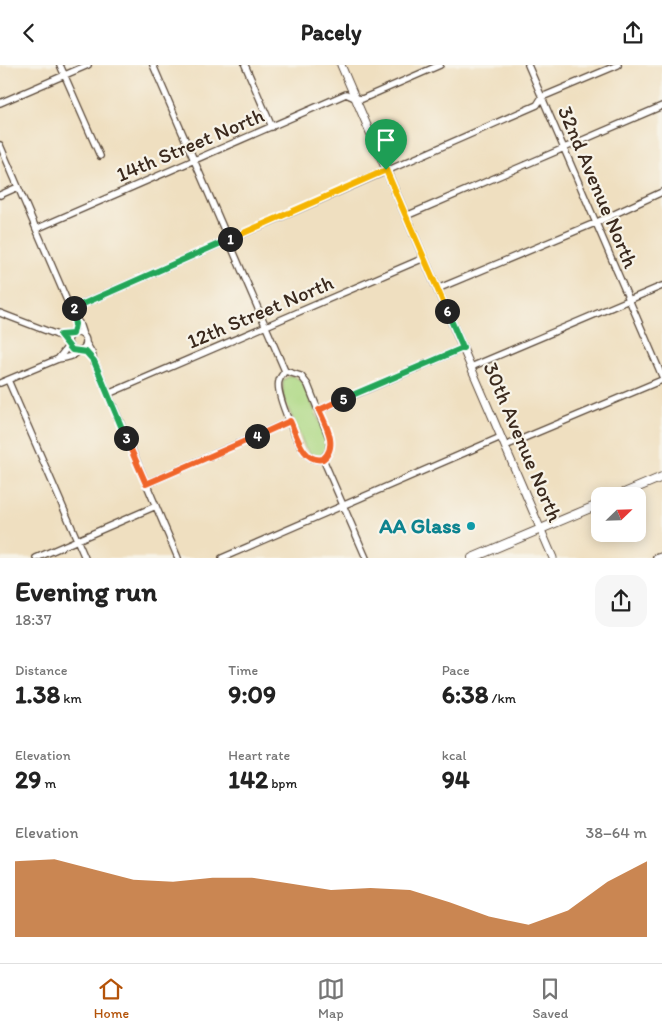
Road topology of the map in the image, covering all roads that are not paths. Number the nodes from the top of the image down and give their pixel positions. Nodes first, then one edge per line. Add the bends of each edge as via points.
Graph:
1 (60, 65) edge
2 (88, 65) edge
3 (153, 65) edge
4 (245, 65) edge
5 (341, 65) edge
6 (440, 65) edge
7 (528, 65) edge
8 (618, 65) edge
9 (65, 75) junction
10 (542, 97) junction
11 (355, 98) junction
12 (0, 103) edge
13 (662, 106) edge
14 (272, 127) junction
15 (0, 145) edge
16 (563, 148) junction
17 (100, 155) dead end
18 (194, 161) junction
19 (386, 170) junction
20 (18, 187) junction
21 (662, 192) edge
22 (0, 195) edge
23 (406, 216) junction
24 (595, 223) junction
25 (36, 229) junction
26 (229, 239) junction
27 (424, 258) junction
28 (662, 286) edge
29 (437, 289) junction
30 (629, 300) junction
31 (71, 309) junction
32 (0, 313) edge
33 (74, 317) junction
34 (266, 327) junction
35 (72, 334) junction
36 (60, 335) junction
37 (83, 335) junction
38 (86, 343) junction
39 (68, 345) junction
40 (463, 348) junction
41 (79, 350) junction
42 (58, 359) junction
43 (94, 361) junction
44 (471, 367) junction
45 (285, 371) junction
46 (662, 378) edge
47 (8, 380) junction
48 (0, 383) edge
49 (108, 394) junction
50 (319, 410) junction
51 (290, 421) junction
52 (501, 437) junction
53 (505, 446) junction
54 (323, 459) junction
55 (662, 477) edge
56 (146, 484) junction
57 (638, 487) edge
58 (344, 505) junction
59 (156, 506) junction
60 (591, 508) edge
61 (541, 529) junction
62 (77, 540) junction
63 (662, 556) edge
64 (36, 558) edge
65 (85, 558) edge
66 (178, 558) edge
67 (222, 558) edge
68 (366, 558) edge
69 (472, 558) edge
70 (553, 558) edge
71 (656, 558) edge

1 - 9 street
2 - 9 street
3 - 18 street
4 - 14 street
5 - 11 street, 30th Avenue North
6 - 11 street, 14th Street North via 362,99
7 - 10 street, 32nd Avenue North
8 - 10 street
9 - 12 street
9 - 17 street
10 - 16 street, 32nd Avenue North
10 - 19 street via 537,105
11 - 14 street, 14th Street North via 346,94
11 - 19 street, 30th Avenue North
13 - 16 street
14 - 18 street, 14th Street North
15 - 20 street
16 - 23 street
16 - 24 street, 32nd Avenue North
18 - 25 street, 14th Street North
18 - 26 street
19 - 23 street, 30th Avenue North
19 - 26 street
20 - 22 street
20 - 25 street
21 - 24 street
23 - 27 street, 30th Avenue North
24 - 29 street
24 - 30 street, 32nd Avenue North
25 - 31 street
26 - 31 street
26 - 34 street
27 - 29 street, 30th Avenue North
27 - 34 street, 12th Street North
28 - 30 street
29 - 40 street, 30th Avenue North
30 - 44 street
30 - 46 street, 32nd Avenue North
31 - 33 street
32 - 36 street
33 - 35 street
33 - 37 street
34 - 45 street
34 - 49 street, 12th Street North
35 - 36 street
35 - 37 street
35 - 39 street
36 - 39 street
37 - 38 street
38 - 41 street
38 - 43 street
39 - 41 street via 72,350
39 - 42 street
40 - 44 street, 30th Avenue North
40 - 50 street
41 - 42 street
41 - 43 street
42 - 47 street
43 - 49 street
44 - 52 street, 30th Avenue North
45 - 50 street via 301,376
45 - 51 street via 278,381 278,389
46 - 53 street
47 - 48 street
47 - 62 street
49 - 56 street
50 - 54 street via 330,440 330,451
51 - 54 street via 304,451 314,459
51 - 56 street
52 - 53 street, 30th Avenue North
52 - 58 street
53 - 61 street, 30th Avenue North
54 - 58 street
55 - 57 main road
56 - 59 street
58 - 67 street
58 - 68 street
59 - 62 street
59 - 66 street
60 - 61 main road
61 - 69 main road
61 - 70 street, 30th Avenue North
62 - 64 street
62 - 65 street
63 - 71 street

